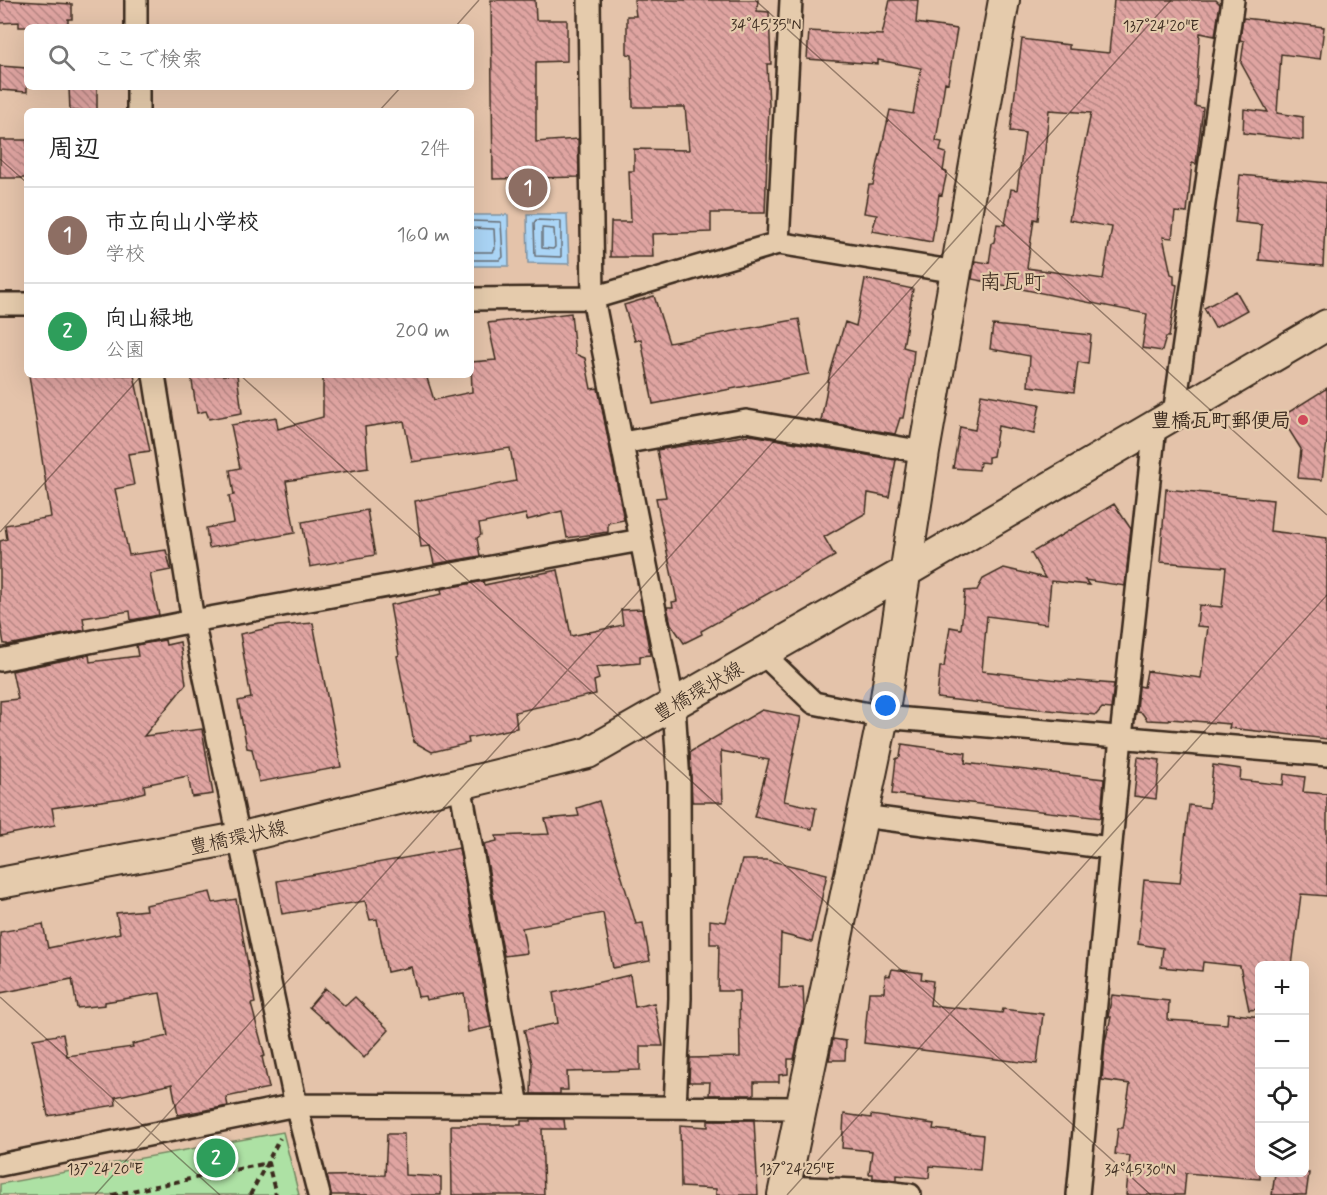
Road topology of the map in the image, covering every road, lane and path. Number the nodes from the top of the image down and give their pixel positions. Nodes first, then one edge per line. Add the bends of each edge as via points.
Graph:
1 (136, 0) edge
2 (589, 0) edge
3 (791, 0) edge
4 (1004, 0) edge
5 (1233, 0) edge
6 (136, 24) edge
7 (138, 90) edge
8 (138, 108) edge
9 (778, 243) junction
10 (957, 272) junction
11 (593, 298) junction
12 (474, 299) edge
13 (0, 304) edge
14 (24, 304) edge
15 (1327, 325) edge
16 (154, 378) edge
17 (1164, 420) junction
18 (622, 443) junction
19 (924, 452) junction
20 (641, 540) junction
21 (907, 571) junction
22 (193, 621) junction
23 (763, 654) junction
24 (0, 660) edge
25 (674, 706) junction
26 (883, 717) junction
27 (1121, 737) junction
28 (1327, 755) edge
29 (460, 784) junction
30 (862, 816) junction
31 (238, 838) junction
32 (1110, 848) junction
33 (0, 883) edge
34 (296, 1105) junction
35 (518, 1106) junction
36 (675, 1107) junction
37 (802, 1108) junction
38 (268, 1163) junction
39 (0, 1165) edge
40 (784, 1191) edge
41 (112, 1195) edge
42 (250, 1195) edge
43 (276, 1195) edge
44 (319, 1195) edge
45 (910, 1195) edge
46 (1078, 1195) edge

1 - 6 street
2 - 11 street
3 - 9 street
4 - 10 main road
5 - 17 street
7 - 8 street
9 - 10 street
9 - 11 street
10 - 19 main road
11 - 12 street
11 - 18 street
13 - 14 street
15 - 17 main road, 豊橋環状線
16 - 22 street
17 - 21 main road, 豊橋環状線
17 - 27 street
18 - 19 street via 746,421
18 - 20 street
19 - 21 main road
20 - 22 street
20 - 25 street
21 - 23 main road, 豊橋環状線
21 - 26 main road
22 - 24 street
22 - 31 street
23 - 25 main road, 豊橋環状線
23 - 26 street via 814,703
25 - 29 main road, 豊橋環状線 via 588,753
25 - 36 street via 679,783 680,998
26 - 27 street
26 - 30 main road
27 - 28 street
27 - 32 street
29 - 31 main road, 豊橋環状線
29 - 35 street
30 - 32 street
30 - 37 main road
31 - 33 main road, 豊橋環状線
31 - 34 street
32 - 46 street
34 - 35 street
34 - 38 path
34 - 39 street
34 - 44 street
35 - 36 street
36 - 37 street
37 - 40 main road
38 - 41 path
38 - 42 path
38 - 43 path
40 - 45 street via 879,1191

